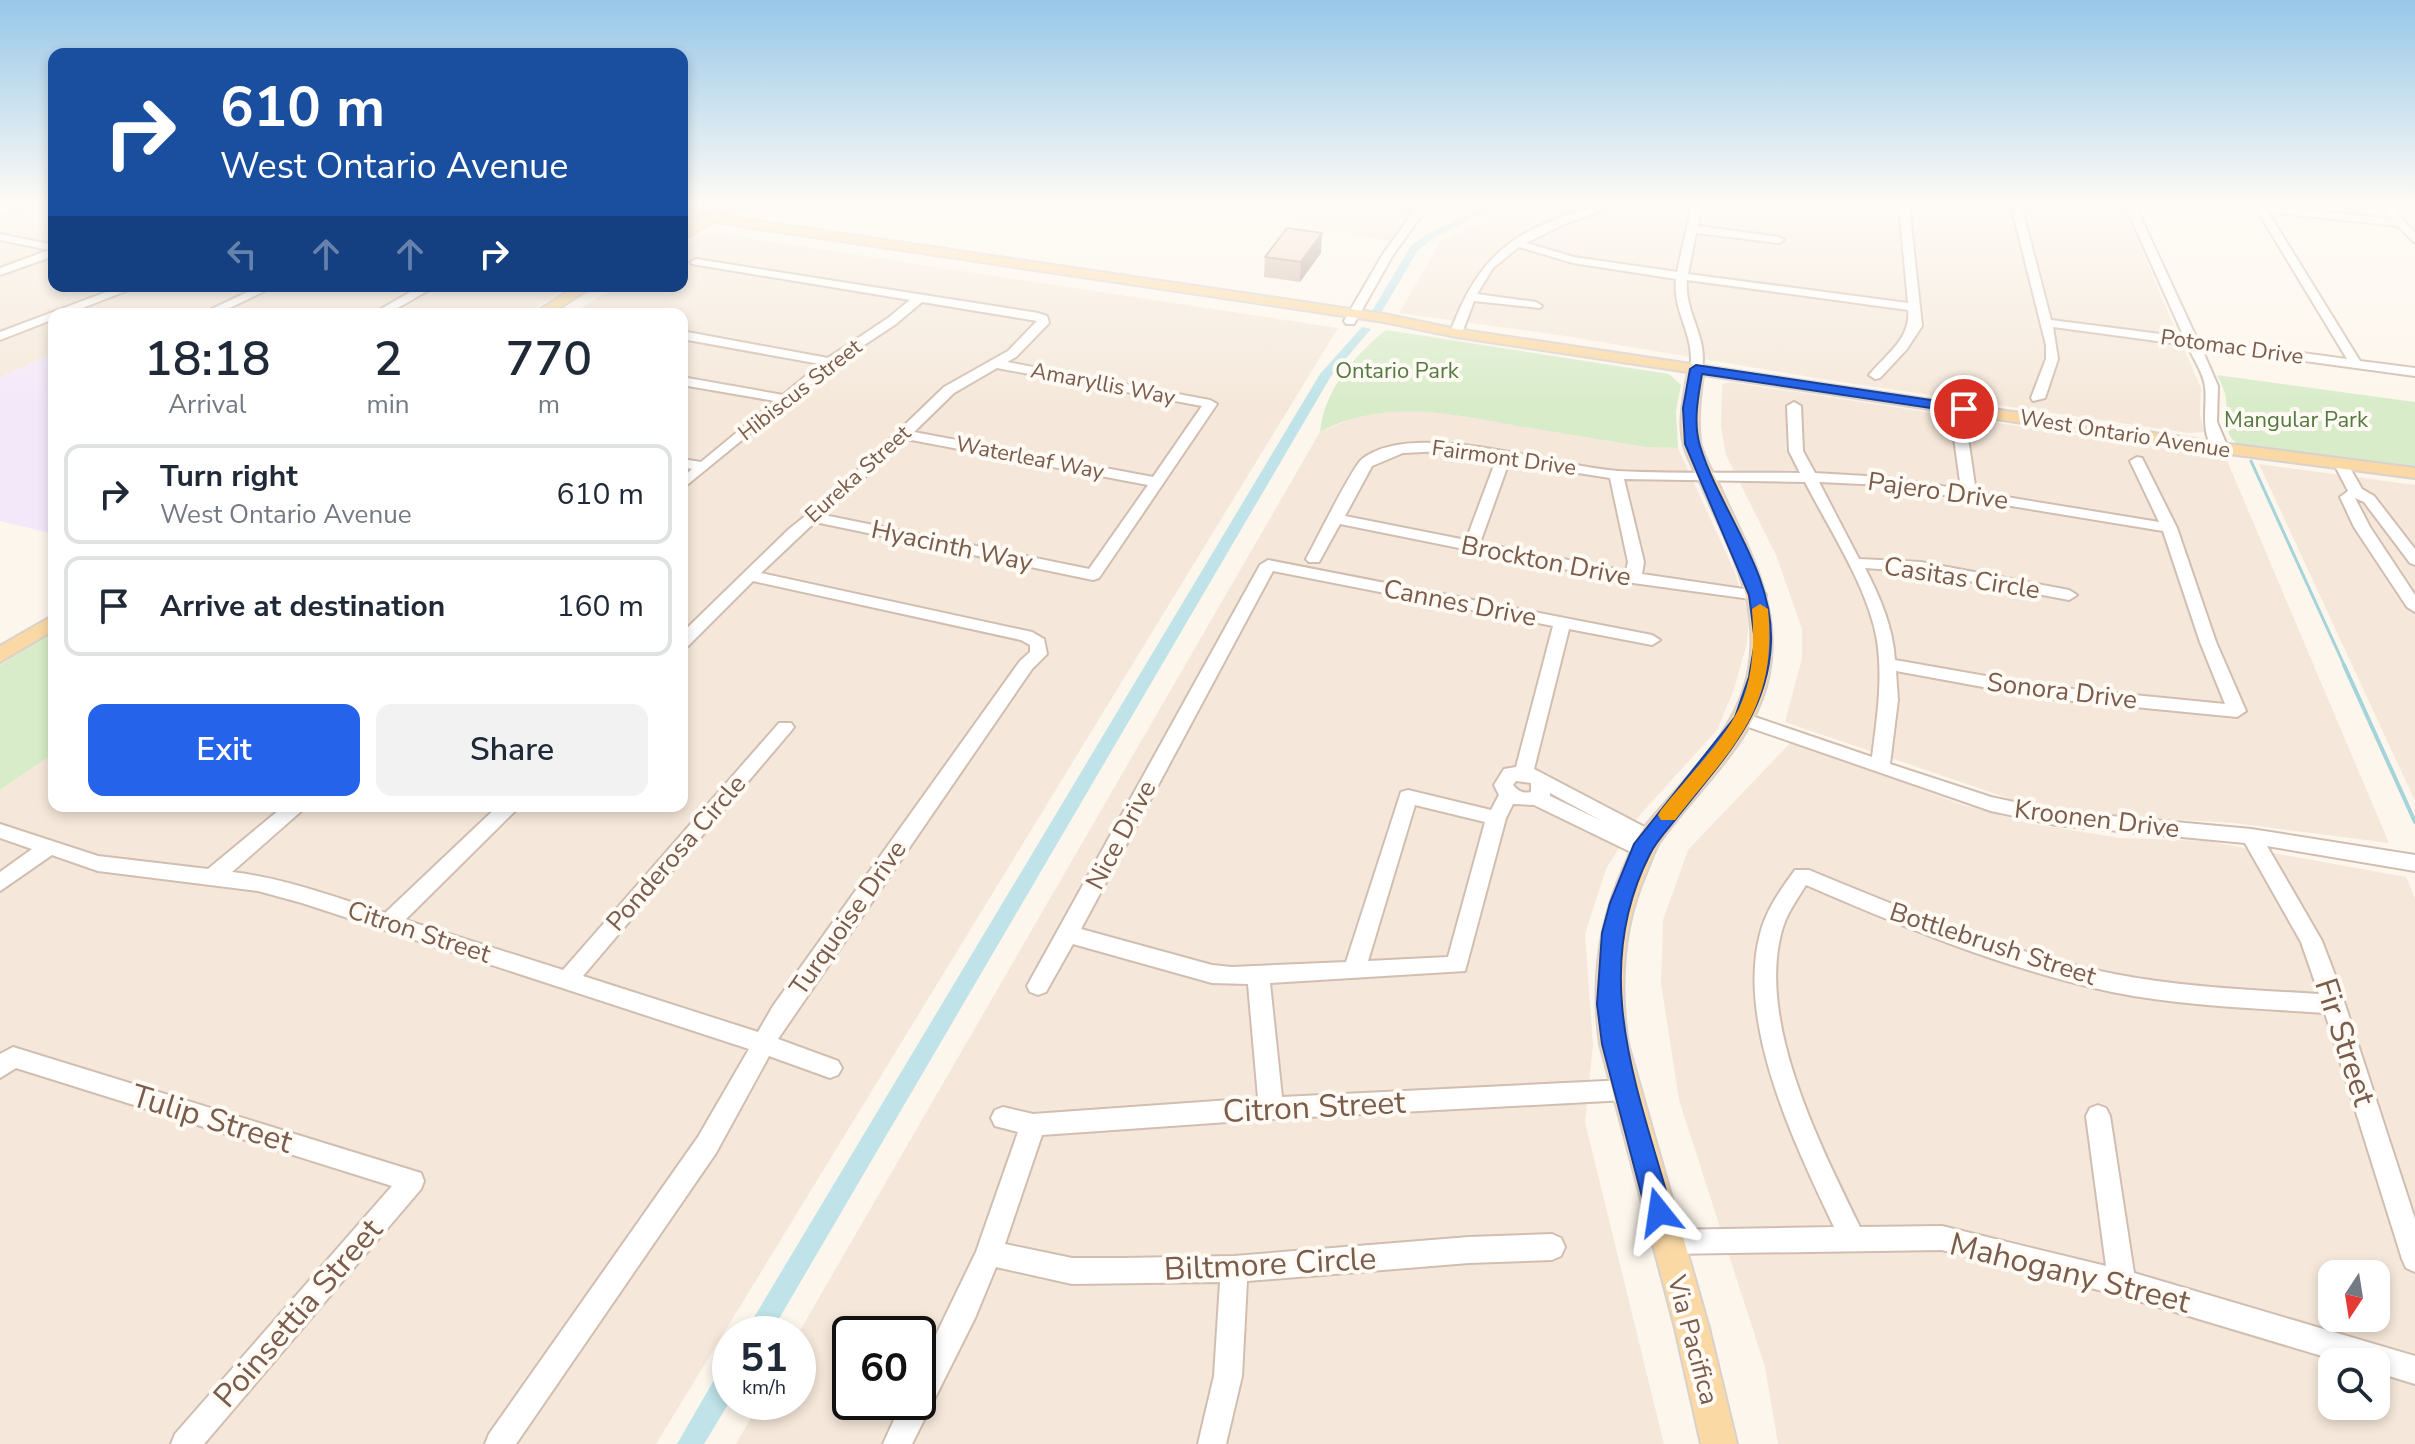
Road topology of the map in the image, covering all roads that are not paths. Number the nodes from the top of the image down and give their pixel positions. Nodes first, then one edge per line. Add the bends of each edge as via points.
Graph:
1 (760, 272) edge
2 (1056, 272) edge
3 (1377, 272) edge
4 (1486, 272) edge
5 (1652, 272) edge
6 (1684, 272) edge
7 (1911, 272) edge
8 (2034, 272) edge
9 (2160, 272) edge
10 (2300, 272) edge
11 (1683, 277) junction
12 (116, 292) edge
13 (256, 292) edge
14 (419, 292) edge
15 (578, 292) edge
16 (589, 292) edge
17 (1472, 297) junction
18 (919, 298) junction
19 (1536, 306) dead end
20 (1915, 307) junction
21 (72, 308) edge
22 (220, 308) edge
23 (389, 308) edge
24 (558, 308) edge
25 (561, 308) edge
26 (48, 317) edge
27 (1352, 317) junction
28 (2048, 323) junction
29 (1456, 333) junction
30 (0, 336) edge
31 (688, 336) edge
32 (2191, 341) junction
33 (830, 362) junction
34 (996, 364) junction
35 (2356, 364) junction
36 (1696, 369) junction
37 (2415, 372) edge
38 (1875, 375) dead end
39 (688, 382) edge
40 (2038, 398) dead end
41 (785, 399) junction
42 (1794, 406) dead end
43 (1960, 431) dead end
44 (904, 434) junction
45 (2221, 448) junction
46 (1504, 457) junction
47 (2137, 461) dead end
48 (688, 464) edge
49 (2341, 464) junction
50 (703, 467) junction
51 (2415, 473) edge
52 (1616, 475) junction
53 (1706, 476) junction
54 (1810, 478) junction
55 (688, 480) edge
56 (1157, 482) junction
57 (2356, 492) junction
58 (1969, 494) junction
59 (812, 517) junction
60 (1335, 519) junction
61 (2169, 528) junction
62 (1471, 547) junction
63 (1314, 559) dead end
64 (2415, 560) edge
65 (1856, 563) junction
66 (1268, 565) joint
67 (752, 576) junction
68 (1633, 578) junction
69 (1758, 595) junction
70 (2069, 595) dead end
71 (2415, 607) edge
72 (48, 613) edge
73 (1562, 623) junction
74 (48, 625) edge
75 (688, 636) edge
76 (1652, 640) dead end
77 (0, 642) edge
78 (0, 655) edge
79 (1888, 664) junction
80 (1743, 719) junction
81 (785, 727) dead end
82 (1880, 766) junction
83 (1533, 784) junction
84 (1509, 794) junction
85 (290, 812) edge
86 (504, 812) edge
87 (1496, 818) junction
88 (0, 831) edge
89 (2251, 836) junction
90 (1645, 844) junction
91 (48, 848) junction
92 (2415, 863) edge
93 (212, 877) junction
94 (0, 883) edge
95 (388, 923) junction
96 (1068, 934) junction
97 (1354, 971) junction
98 (1258, 975) junction
99 (567, 980) junction
100 (1038, 986) dead end
101 (2333, 1004) junction
102 (763, 1044) junction
103 (6, 1062) edge
104 (830, 1068) dead end
105 (1626, 1090) junction
106 (1271, 1108) junction
107 (2098, 1116) dead end
108 (1003, 1118) dead end
109 (1033, 1125) junction
110 (412, 1181) joint
111 (1852, 1238) junction
112 (1667, 1242) junction
113 (1552, 1247) dead end
114 (989, 1253) junction
115 (2415, 1259) edge
116 (1234, 1269) junction
117 (2122, 1283) junction
118 (936, 1366) edge
119 (2415, 1370) edge
120 (909, 1420) edge
121 (185, 1444) edge
122 (499, 1444) edge
123 (897, 1444) edge
124 (1212, 1444) edge
125 (1719, 1444) edge

1 - 18 street
2 - 27 main road, West Ontario Avenue
3 - 27 street
4 - 17 street
5 - 11 street
6 - 11 street, Via Pacifica
7 - 20 street
8 - 28 street
9 - 32 street
10 - 35 street
11 - 20 street
11 - 36 street, Via Pacifica via 1682,309 1697,333
12 - 21 street
13 - 22 street
14 - 23 street
15 - 24 main road
16 - 25 main road
17 - 19 street
17 - 29 street
18 - 33 street, Hibiscus Street
18 - 34 street, Eureka Street via 1043,319
20 - 38 street via 1916,326
26 - 30 street
27 - 29 main road, West Ontario Avenue
28 - 32 street, Potomac Drive
28 - 40 street via 2052,359
29 - 36 main road, West Ontario Avenue
31 - 33 street
32 - 35 street, Potomac Drive
32 - 45 street via 2212,386 2210,422
33 - 41 street, Hibiscus Street
34 - 44 street, Eureka Street via 949,390
34 - 56 street, Amaryllis Way via 1210,404
35 - 37 street, Potomac Drive
36 - 45 main road, West Ontario Avenue
36 - 53 main road, Via Pacifica via 1692,444
39 - 41 street
41 - 50 street, Hibiscus Street
42 - 54 street via 1796,451
43 - 58 street
44 - 56 street, Waterleaf Way
44 - 59 street, Eureka Street
45 - 49 main road, West Ontario Avenue
46 - 52 street, Fairmont Drive
46 - 60 street, Fairmont Drive via 1418,446 1381,454 1366,463
46 - 62 street
47 - 61 street
48 - 50 street
49 - 51 main road, West Ontario Avenue
49 - 57 street
50 - 55 street, Hibiscus Street
52 - 53 street, Fairmont Drive
52 - 68 street via 1636,562
53 - 54 street, Pajero Drive
53 - 69 main road, Via Pacifica
54 - 58 street, Pajero Drive via 1883,481
54 - 65 street
56 - 59 street, Hyacinth Way via 1093,575
57 - 64 street via 2369,499
57 - 71 street via 2347,497 2362,527
58 - 61 street, Pajero Drive
59 - 67 street, Eureka Street
60 - 62 street, Brockton Drive
60 - 63 street, Fairmont Drive
61 - 79 street, Sonora Drive via 2237,711 2043,692
62 - 68 street, Brockton Drive
65 - 70 street, Casitas Circle via 1921,567
65 - 79 street via 1880,621
66 - 73 street, Cannes Drive
66 - 96 street, Nice Drive
67 - 75 street, Eureka Street
67 - 102 street, Turquoise Drive via 1026,636 1038,643 1039,654 953,768
68 - 69 street, Brockton Drive
69 - 80 main road, Via Pacifica via 1763,642
72 - 77 main road
73 - 76 street, Cannes Drive
73 - 83 street
74 - 78 main road
79 - 82 street
80 - 82 street, Kroonen Drive
80 - 90 main road, Via Pacifica
81 - 99 street, Ponderosa Circle
82 - 89 street, Kroonen Drive via 1991,804 2056,818
83 - 84 street via 1522,800
83 - 84 street via 1511,774 1503,781
83 - 90 street
84 - 87 street
85 - 93 street
86 - 95 street
87 - 97 street via 1457,965
87 - 97 street via 1408,797
88 - 91 street, Citron Street
89 - 92 street, Kroonen Drive
89 - 101 street, Fir Street via 2311,941
90 - 105 main road, Via Pacifica via 1620,903 1608,974 1614,1044
91 - 93 street, Citron Street via 98,863
91 - 94 street
93 - 95 street, Citron Street via 258,883
95 - 99 street, Citron Street
96 - 98 street via 1212,974
96 - 100 street, Nice Drive
97 - 98 street
98 - 106 street
99 - 102 street, Citron Street
101 - 111 street, Bottlebrush Street via 2215,996 2046,967 1933,931 1802,875 1781,907 1768,945 1773,1038 1788,1090
101 - 115 street, Fir Street
102 - 104 street, Citron Street
102 - 122 street, Turquoise Drive via 707,1145
103 - 110 street, Tulip Street
105 - 106 street, Citron Street
105 - 112 main road, Via Pacifica
106 - 109 street, Citron Street
107 - 117 street
108 - 109 street, Citron Street
109 - 114 street
110 - 121 street, Poinsettia Street
111 - 112 street, Mahogany Street
111 - 117 street, Mahogany Street via 1942,1238
112 - 125 main road, Via Pacifica
113 - 116 street, Biltmore Circle
114 - 116 street, Biltmore Circle via 1072,1271
114 - 118 street
116 - 124 street via 1228,1376
117 - 119 street, Mahogany Street
120 - 123 street

